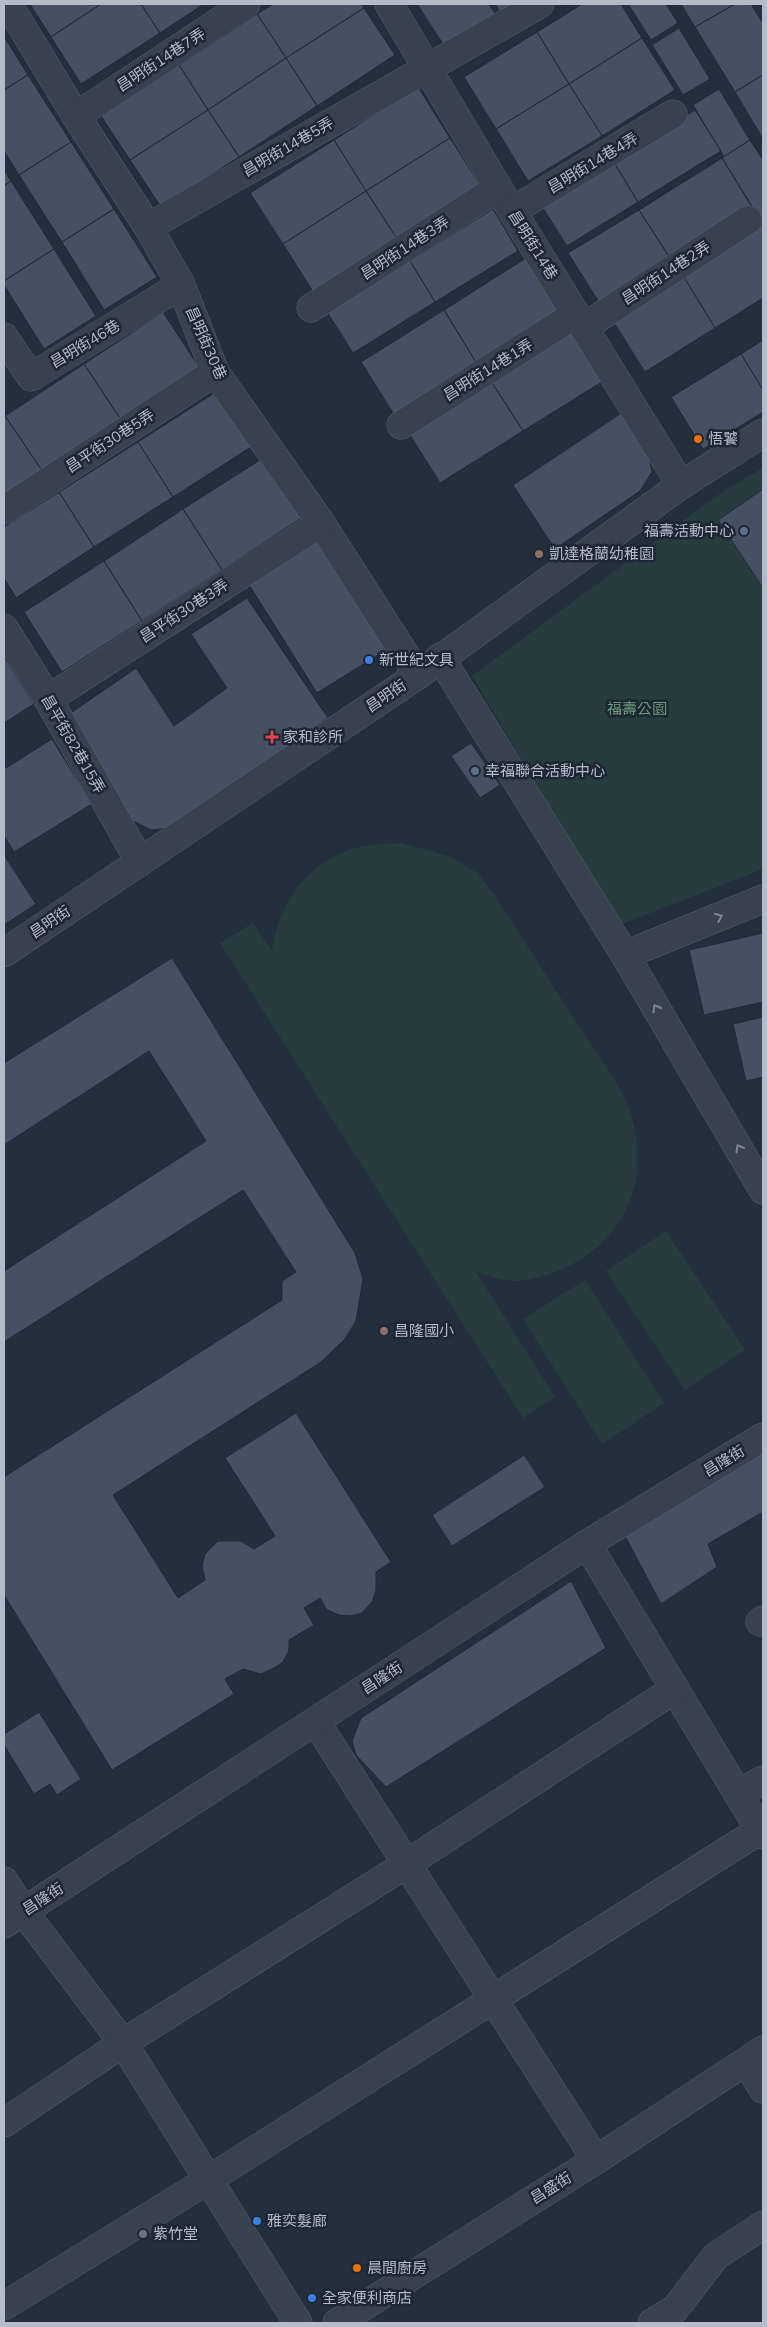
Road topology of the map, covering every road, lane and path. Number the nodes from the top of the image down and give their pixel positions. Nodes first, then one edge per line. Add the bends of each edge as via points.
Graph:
1 (8, 4) edge
2 (246, 4) edge
3 (389, 4) edge
4 (540, 4) edge
5 (427, 66) junction
6 (673, 114) dead end
7 (76, 116) junction
8 (498, 188) junction
9 (512, 211) junction
10 (748, 220) dead end
11 (148, 227) junction
12 (181, 285) junction
13 (311, 308) dead end
14 (580, 321) junction
15 (4, 336) edge
16 (215, 372) junction
17 (401, 425) dead end
18 (763, 433) edge
19 (681, 485) junction
20 (4, 510) edge
21 (321, 523) junction
22 (4, 628) edge
23 (440, 657) junction
24 (418, 675) junction
25 (48, 698) junction
26 (140, 862) junction
27 (763, 899) edge
28 (4, 953) edge
29 (625, 955) junction
30 (763, 1190) edge
31 (763, 1437) edge
32 (586, 1544) junction
33 (675, 1689) junction
34 (316, 1722) junction
35 (763, 1780) edge
36 (738, 1794) junction
37 (762, 1832) edge
38 (405, 1865) junction
39 (4, 1881) edge
40 (14, 1918) edge
41 (493, 2001) junction
42 (123, 2043) junction
43 (755, 2056) edge
44 (763, 2089) edge
45 (4, 2123) edge
46 (596, 2160) junction
47 (208, 2180) junction
48 (763, 2225) edge
49 (4, 2306) edge
50 (298, 2323) edge
51 (337, 2323) edge
52 (652, 2323) edge

1 - 7 street, 昌明街30巷
2 - 7 street, 昌明街14巷7弄
3 - 5 street, 昌明街14巷
4 - 5 street, 昌明街14巷5弄
5 - 8 street, 昌明街14巷
5 - 11 street, 昌明街14巷5弄
6 - 9 street, 昌明街14巷4弄
7 - 11 street, 昌明街30巷
8 - 9 street, 昌明街14巷
8 - 13 street, 昌明街14巷3弄
9 - 14 street, 昌明街14巷
10 - 14 street, 昌明街14巷2弄
11 - 12 street, 昌明街30巷
12 - 15 street, 昌明街46巷 via 31,377
12 - 16 street, 昌明街30巷
14 - 17 street, 昌明街14巷1弄
14 - 19 street, 昌明街14巷
16 - 20 street, 昌平街30巷5弄
16 - 21 street, 昌明街30巷
18 - 19 street, 昌明街
19 - 23 street, 昌明街
21 - 24 street, 昌明街30巷
21 - 25 street, 昌平街30巷3弄
22 - 25 street, 昌平街82巷15弄
23 - 24 street, 昌明街
23 - 29 street
24 - 26 street, 昌明街
25 - 26 street, 昌平街82巷15弄
26 - 28 street, 昌明街
29 -> 27 street
30 -> 29 street
31 - 32 street, 昌隆街
32 - 33 street
32 - 34 street, 昌隆街
33 - 36 street
33 - 38 street
34 - 38 street
34 - 40 street, 昌隆街
35 - 36 street
36 - 37 street
37 - 41 street
38 - 41 street
38 - 42 street
39 - 40 street
40 - 42 street
41 - 46 street
41 - 47 street
42 - 45 street
42 - 47 street
43 - 44 street
43 - 46 street, 昌盛街
46 - 51 street, 昌盛街
47 - 49 street
47 - 50 street
48 - 52 street via 716,2256 675,2309

